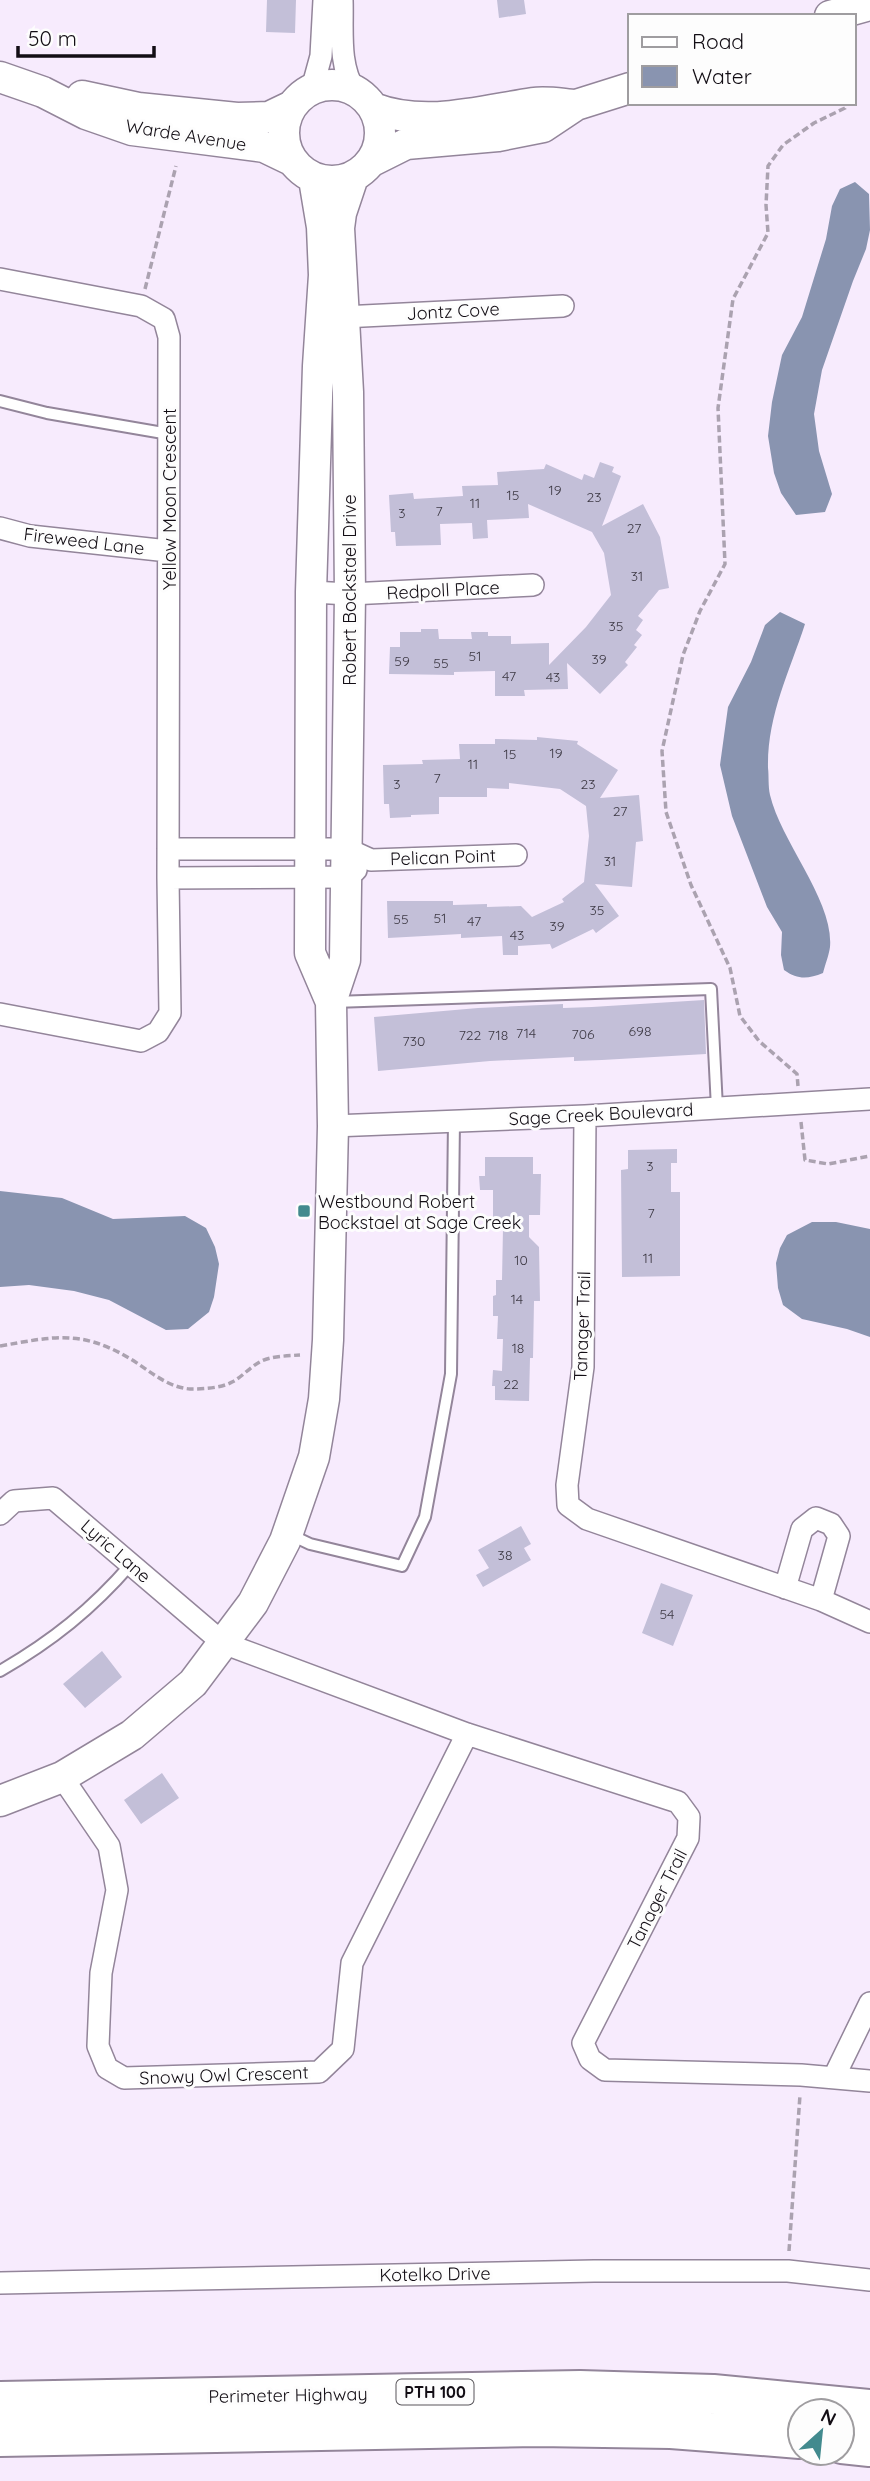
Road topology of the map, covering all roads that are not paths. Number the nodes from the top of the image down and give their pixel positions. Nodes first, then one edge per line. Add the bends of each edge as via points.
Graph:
1 (324, 0) edge
2 (342, 0) edge
3 (870, 5) edge
4 (837, 14) edge
5 (0, 77) edge
6 (628, 89) edge
7 (43, 93) junction
8 (302, 98) junction
9 (364, 99) junction
10 (576, 104) junction
11 (291, 160) junction
12 (363, 169) junction
13 (314, 179) junction
14 (0, 279) edge
15 (563, 306) dead end
16 (343, 317) junction
17 (0, 401) edge
18 (169, 434) junction
19 (0, 528) edge
20 (169, 551) junction
21 (533, 585) dead end
22 (311, 592) junction
23 (350, 594) junction
24 (168, 849) junction
25 (516, 855) dead end
26 (355, 862) junction
27 (311, 863) junction
28 (168, 878) junction
29 (331, 1002) junction
30 (0, 1014) edge
31 (870, 1099) edge
32 (717, 1108) junction
33 (585, 1116) junction
34 (454, 1120) junction
35 (333, 1126) junction
36 (0, 1514) edge
37 (288, 1533) junction
38 (131, 1564) junction
39 (785, 1588) junction
40 (821, 1600) junction
41 (870, 1622) edge
42 (223, 1643) junction
43 (0, 1671) edge
44 (467, 1734) junction
45 (62, 1777) junction
46 (0, 1801) edge
47 (870, 2003) edge
48 (834, 2077) junction
49 (870, 2081) edge
50 (870, 2280) edge
51 (0, 2283) edge
52 (0, 2401) edge
53 (870, 2409) edge
54 (0, 2437) edge
55 (786, 2438) edge

1 - 8 street via 321,56
2 - 9 street via 348,81
3 - 4 street
5 - 7 street, Warde Avenue
6 - 10 street
7 - 8 street, Warde Avenue via 237,118 269,117
7 - 11 street, Warde Avenue via 132,130 264,147
8 - 9 street via 334,85
8 - 11 street via 283,127
9 - 10 street via 401,116 440,117 535,103
9 - 12 street via 380,125 379,144
10 - 12 street via 543,127 406,144
11 - 13 street
12 - 13 street via 334,182
12 - 16 street, Robert Bockstael Drive via 341,213
13 - 22 street, Robert Bockstael Drive via 324,275
14 - 18 street, Yellow Moon Crescent via 141,306 164,319 169,337
15 - 16 street, Jontz Cove
16 - 23 street, Robert Bockstael Drive
17 - 18 lane
18 - 20 street, Yellow Moon Crescent
19 - 20 street, Fireweed Lane via 30,536
20 - 24 street, Yellow Moon Crescent
21 - 23 street, Redpoll Place
22 - 23 street, Redpoll Place
22 - 27 street, Robert Bockstael Drive
23 - 26 street, Robert Bockstael Drive
24 - 27 street
24 - 28 street, Yellow Moon Crescent
25 - 26 street, Pelican Point
26 - 27 street
26 - 29 street, Robert Bockstael Drive via 345,960
27 - 28 street
27 - 29 street, Robert Bockstael Drive via 310,953
28 - 30 street, Yellow Moon Crescent via 170,1013 158,1032 141,1041
29 - 32 lane via 711,989
29 - 35 street, Robert Bockstael Drive
31 - 32 street, Sage Creek Boulevard
32 - 33 street, Sage Creek Boulevard
33 - 34 street, Sage Creek Boulevard
33 - 39 street, Tanager Trail via 583,1367 567,1485 569,1505 587,1519
34 - 35 street, Sage Creek Boulevard
34 - 37 lane via 451,1374 425,1517 402,1566 310,1544
35 - 37 street, Robert Bockstael Drive via 324,1399 314,1457
36 - 38 street, Lyric Lane via 14,1501 53,1498
37 - 42 street, Robert Bockstael Drive via 253,1603
38 - 42 street, Lyric Lane
38 - 43 lane via 74,1623
39 - 40 street, Tanager Trail
39 - 40 street via 802,1529 816,1518 831,1524 839,1536
40 - 41 street, Tanager Trail
42 - 44 street, Tanager Trail
42 - 45 street, Robert Bockstael Drive via 193,1683 132,1735
44 - 45 street, Snowy Owl Crescent via 352,1963 343,2049 319,2073 124,2078 107,2068 98,2046 101,1973 117,1890 109,1846
44 - 48 street, Tanager Trail via 678,1802 689,1817 688,1838 583,2043 590,2059 605,2070
45 - 46 street, Robert Bockstael Drive
47 - 48 street
48 - 49 street, Tanager Trail
50 - 51 street, Kotelko Drive via 788,2271 608,2271
52 - 53 highway, Perimeter Highway / PTH 100 via 580,2390 713,2395
54 - 55 highway, Perimeter Highway / PTH 100 via 537,2427 671,2429

